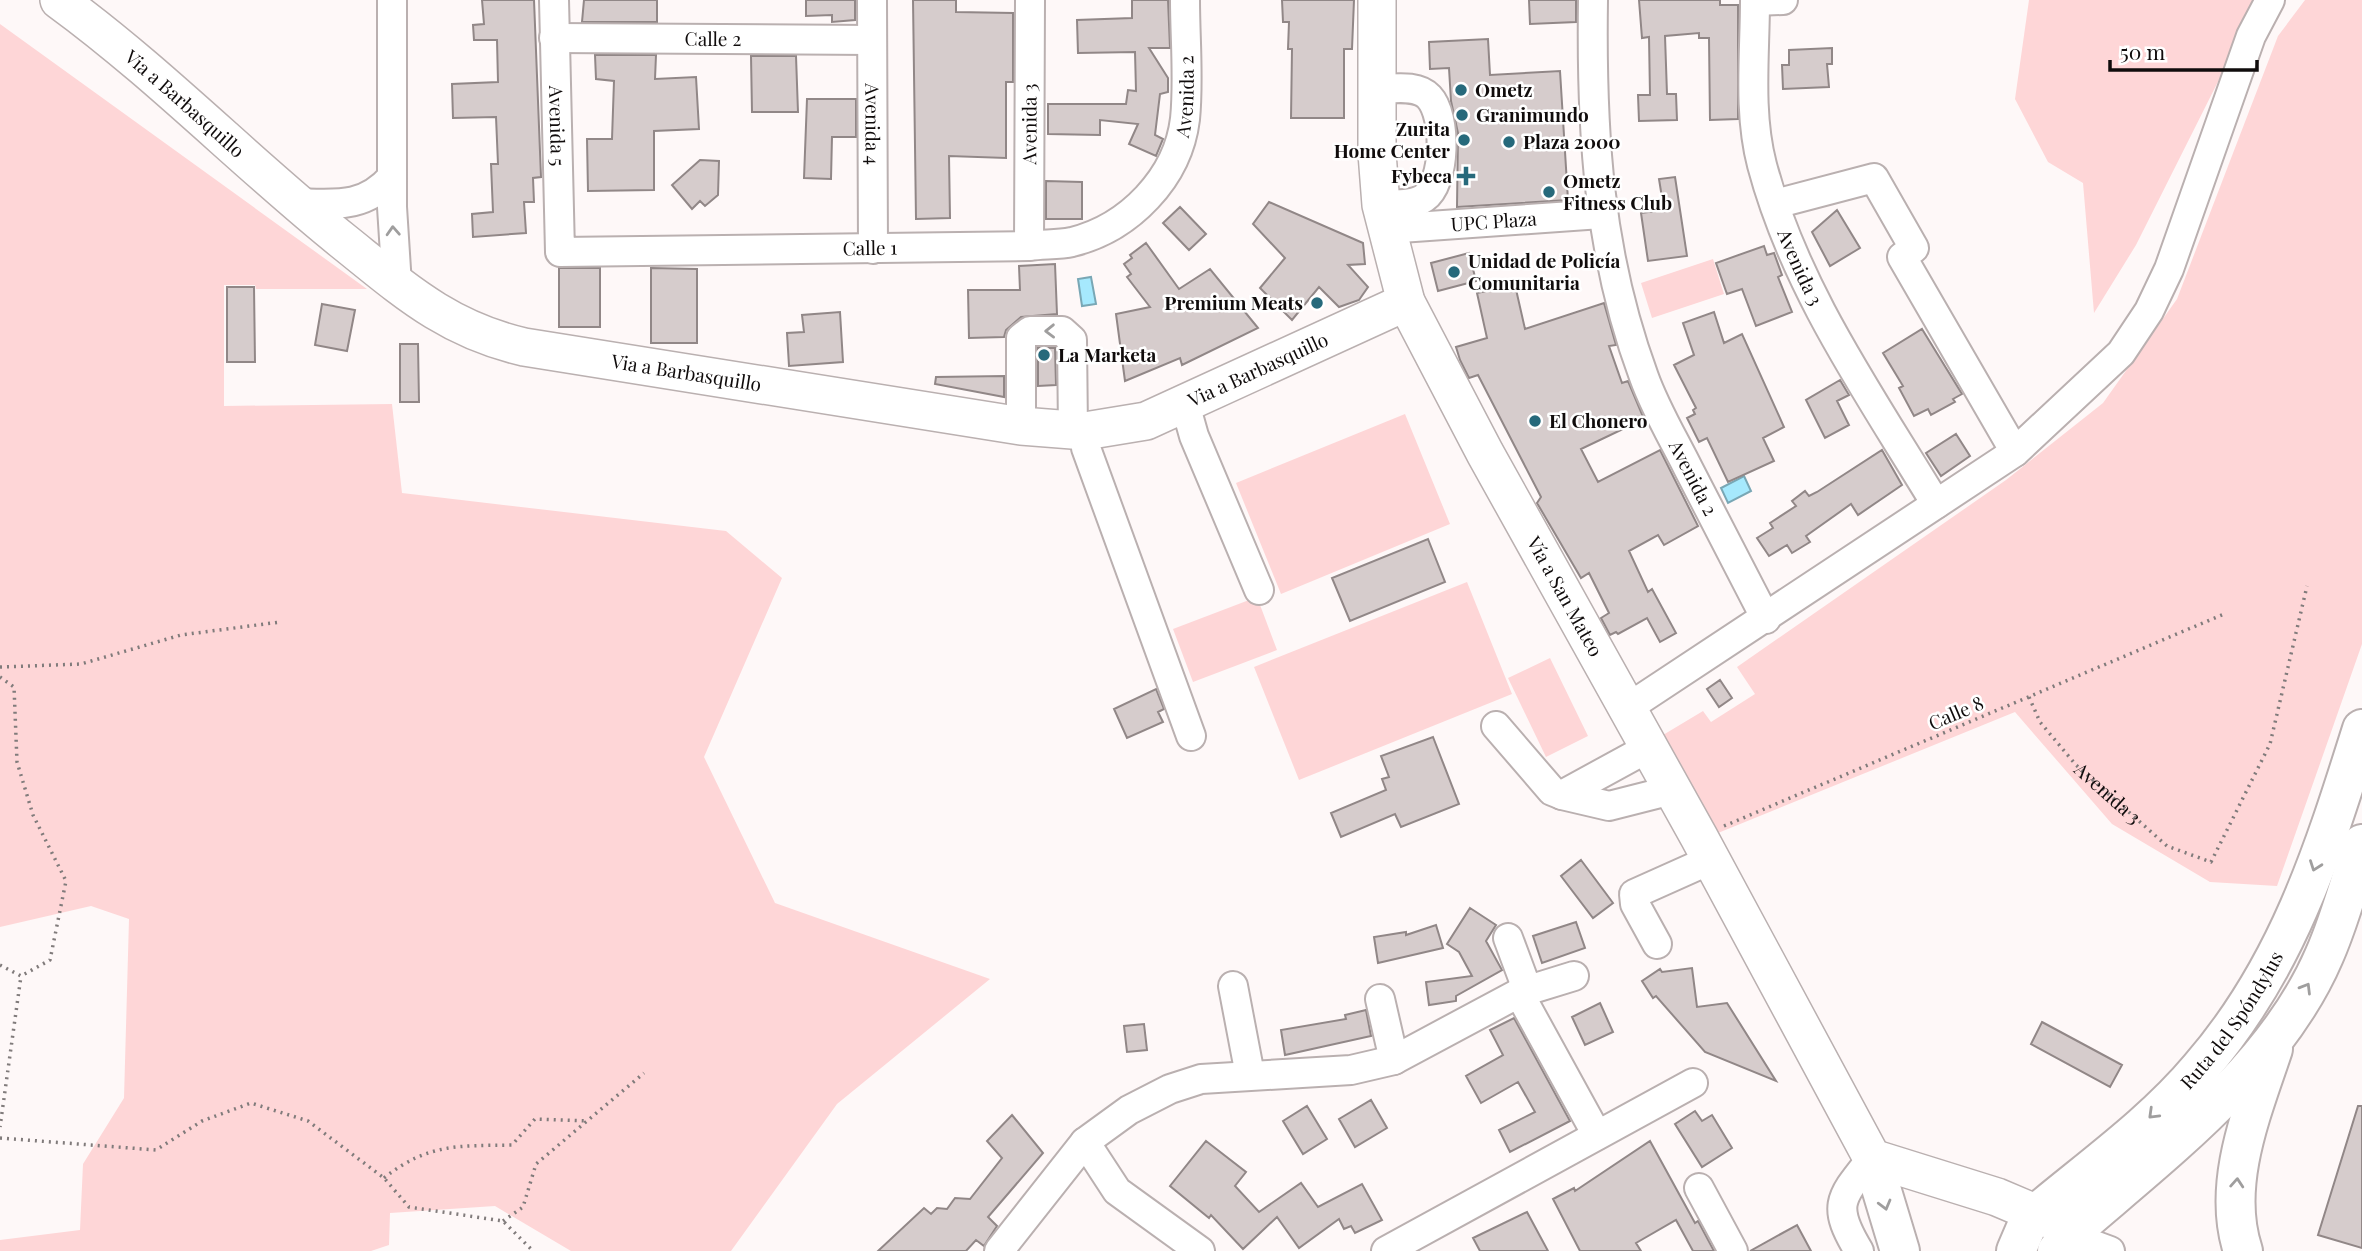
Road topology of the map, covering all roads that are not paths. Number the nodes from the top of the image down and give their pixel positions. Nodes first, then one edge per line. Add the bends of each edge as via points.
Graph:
1 (59, 0) edge
2 (392, 0) edge
3 (554, 0) edge
4 (872, 0) edge
5 (1030, 0) edge
6 (1185, 0) edge
7 (1377, 0) edge
8 (1592, 0) edge
9 (1755, 0) edge
10 (1783, 0) edge
11 (2270, 0) edge
12 (554, 38) junction
13 (872, 40) junction
14 (1377, 89) junction
15 (392, 177) junction
16 (1158, 185) joint
17 (296, 203) junction
18 (1775, 204) junction
19 (1601, 214) junction
20 (1384, 217) junction
21 (1029, 246) junction
22 (873, 249) junction
23 (560, 251) joint
24 (397, 285) junction
25 (1406, 302) junction
26 (1185, 404) junction
27 (1021, 426) junction
28 (1079, 431) junction
29 (2015, 453) junction
30 (1936, 505) junction
31 (1259, 590) dead end
32 (1766, 619) junction
33 (1626, 709) junction
34 (1496, 726) dead end
35 (2362, 729) edge
36 (1191, 736) dead end
37 (1648, 748) junction
38 (1672, 790) junction
39 (1562, 795) junction
40 (2362, 844) edge
41 (1705, 848) junction
42 (1508, 938) dead end
43 (1657, 944) dead end
44 (1574, 976) dead end
45 (1233, 986) dead end
46 (1523, 991) junction
47 (1380, 999) dead end
48 (2276, 1038) junction
49 (1394, 1060) junction
50 (1250, 1075) junction
51 (1693, 1083) dead end
52 (1597, 1135) junction
53 (1085, 1142) junction
54 (1872, 1158) junction
55 (1699, 1188) dead end
56 (2037, 1213) junction
57 (2087, 1246) edge
58 (999, 1251) edge
59 (1200, 1251) edge
60 (1386, 1251) edge
61 (1733, 1251) edge
62 (1859, 1251) edge
63 (1900, 1251) edge
64 (2015, 1251) edge
65 (2243, 1251) edge

1 - 17 main road, Via a Barbasquillo
2 - 15 street
3 - 12 street, Avenida 5
4 - 13 street, Avenida 4
5 - 21 street, Avenida 3
6 - 16 street, Avenida 2 via 1185,120 1174,158
7 - 14 main road, Vía a San Mateo
8 - 19 street, Avenida 2
9 - 10 street
9 - 18 street, Avenida 3 via 1755,122
11 - 29 street via 2251,36 2169,269 2149,311 2121,354
12 - 13 street, Calle 2
12 - 23 street, Avenida 5
13 - 22 street, Avenida 4
14 - 20 main road, Vía a San Mateo
14 - 20 street via 1416,89 1429,97 1440,125 1439,172 1426,197
15 - 17 street via 378,193 359,200
24 -> 15 street
16 - 21 street, Calle 1 via 1132,214 1107,229 1071,242
17 - 24 main road, Via a Barbasquillo
18 - 29 street via 1874,178 1914,247 1902,257
18 - 30 street, Avenida 3 via 1819,311
19 - 20 street, UPC Plaza
19 - 32 street, Avenida 2 via 1629,334 1645,380
20 - 25 main road, Vía a San Mateo
21 - 22 street, Calle 1
22 - 23 street, Calle 1
24 - 27 main road, Via a Barbasquillo via 465,330 524,347
25 - 26 main road, Via a Barbasquillo
25 - 33 main road, Vía a San Mateo
26 - 28 main road, Via a Barbasquillo via 1146,421
26 - 31 street
27 - 28 main road, Via a Barbasquillo
28 -> 27 street via 1072,340 1062,331 1030,331 1021,338
28 - 36 street
29 - 30 street
30 - 32 street
32 - 33 street
33 - 37 main road, Vía a San Mateo
34 - 39 street via 1552,791
35 -> 56 highway, Ruta del Spóndylus via 2294,924 2238,1021 2199,1070 2143,1124
37 - 38 main road, Vía a San Mateo
37 - 39 street
38 - 39 street via 1609,806
38 - 41 main road, Vía a San Mateo
48 -> 40 highway, Ruta del Spóndylus via 2324,957
41 - 43 street via 1634,894
41 - 54 main road, Vía a San Mateo
42 - 46 street
44 - 46 street
45 - 50 street
46 - 49 street
46 - 52 street
47 - 49 street
48 - 57 highway, Ruta del Spóndylus
65 -> 48 highway via 2237,1221 2238,1167
49 - 50 street via 1351,1070
50 - 53 street via 1201,1079 1170,1089 1129,1110
51 - 52 street
52 - 60 street
53 - 58 street
53 - 59 street via 1117,1191
54 - 56 main road
54 - 62 street via 1851,1184 1840,1212
54 -> 63 highway
55 - 61 street
56 - 57 main road
56 - 64 highway, Ruta del Spóndylus

